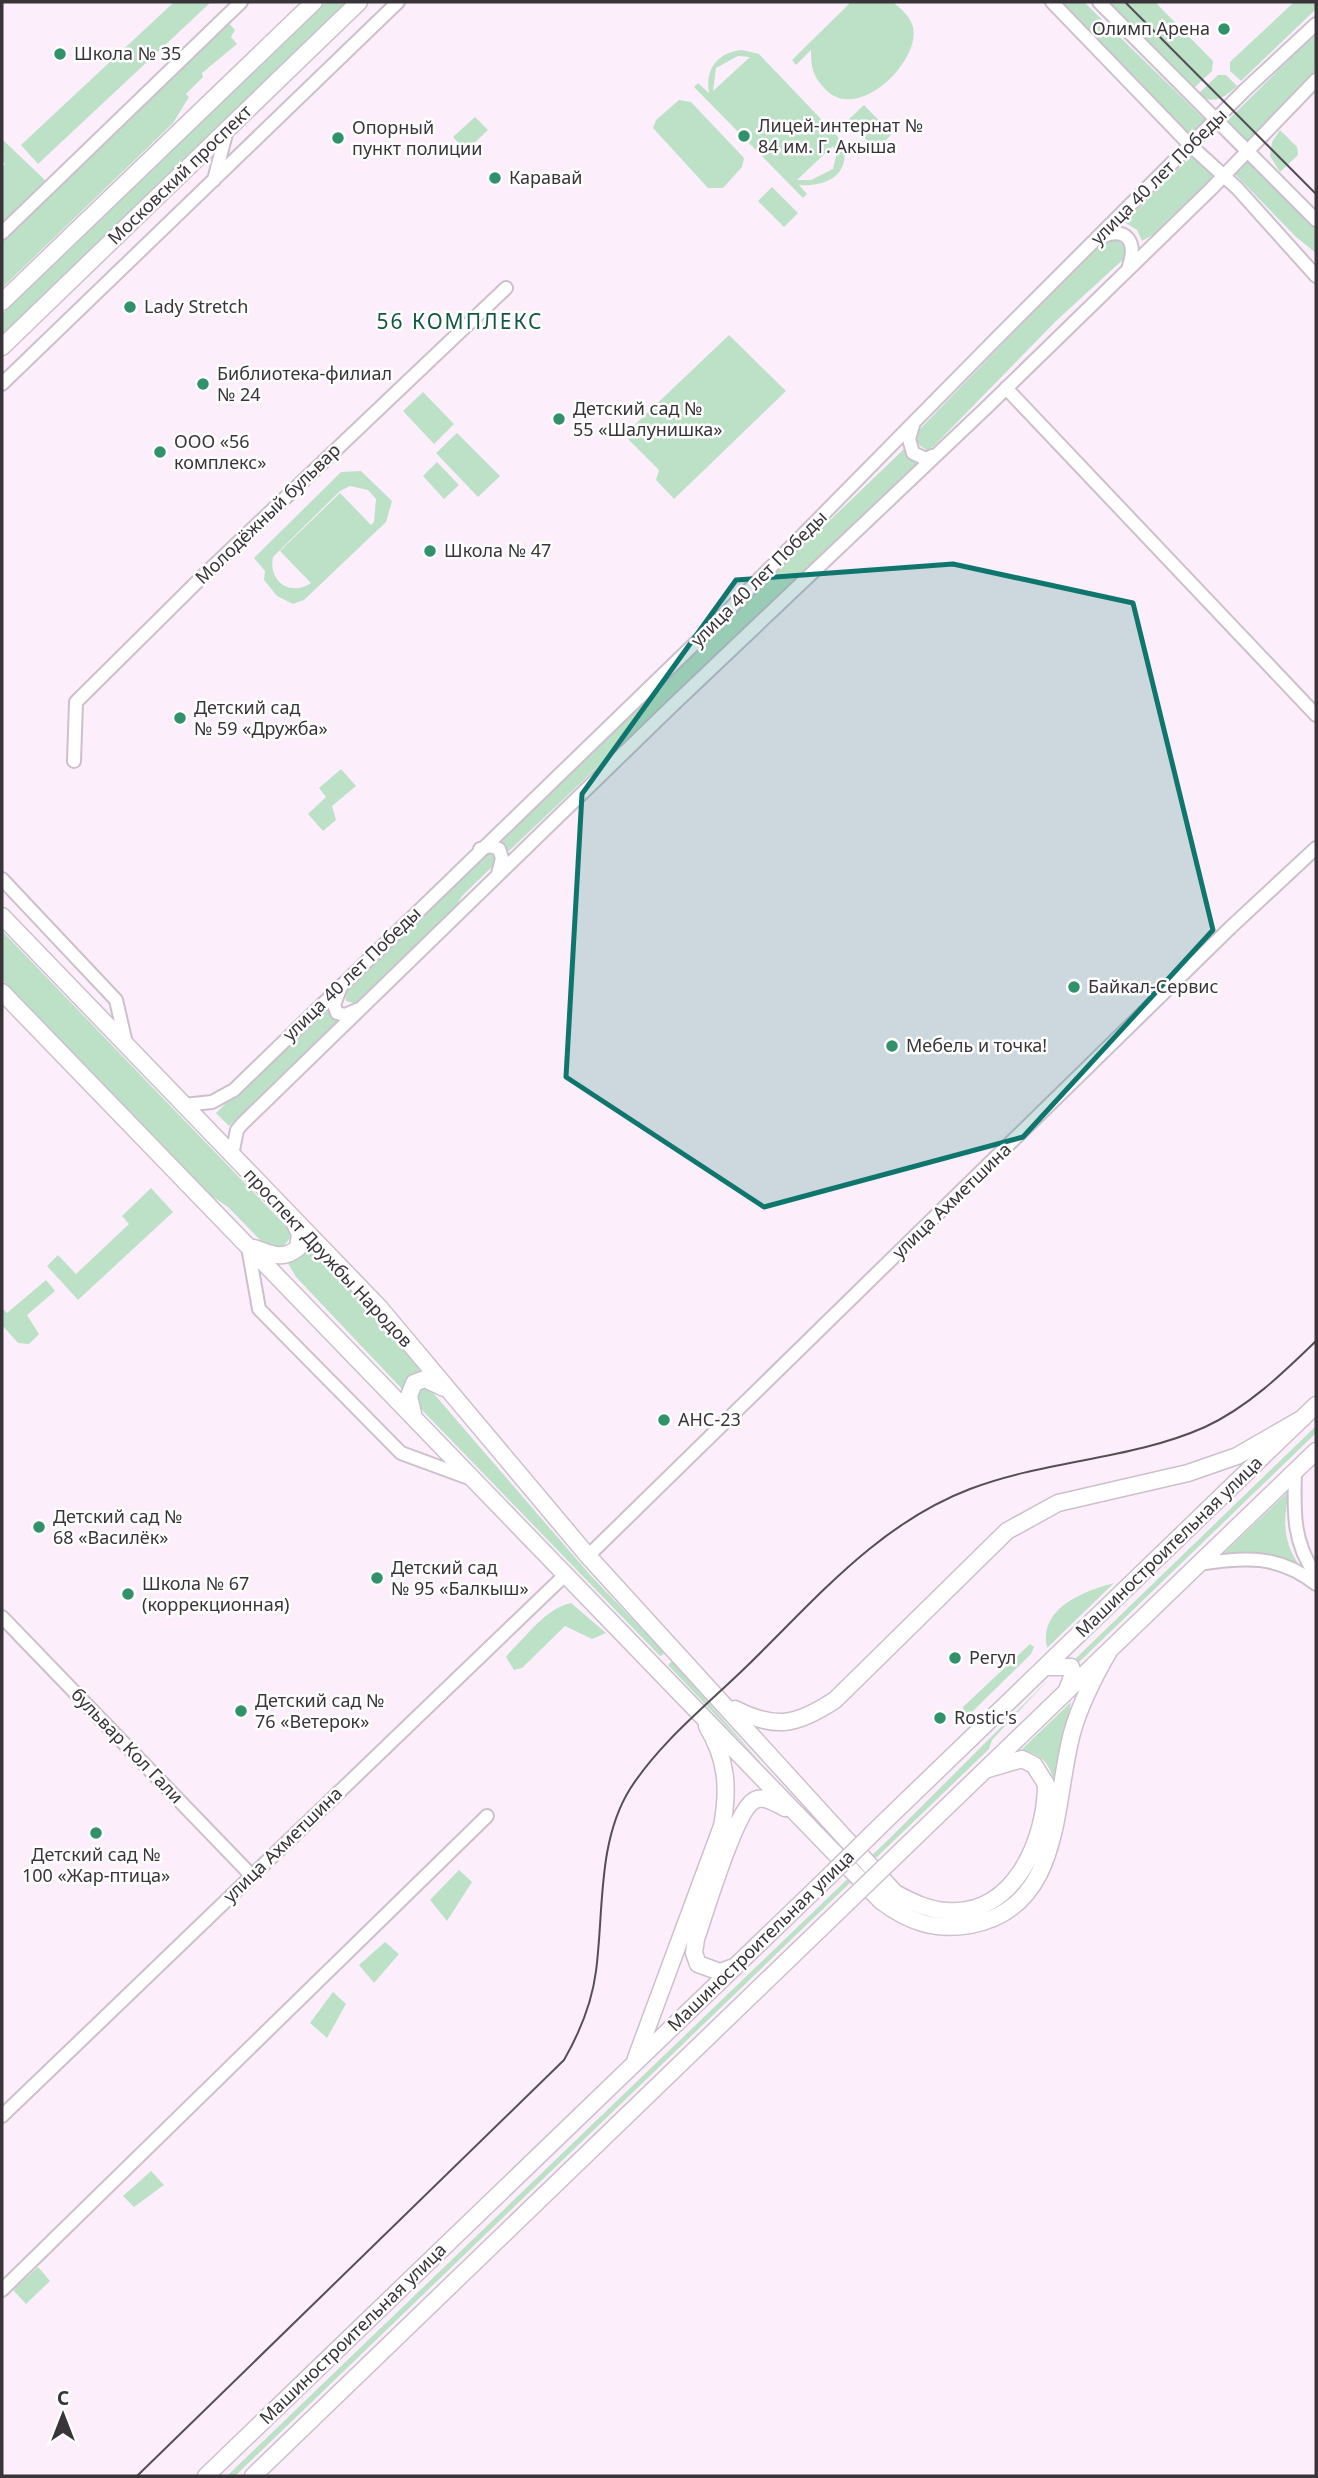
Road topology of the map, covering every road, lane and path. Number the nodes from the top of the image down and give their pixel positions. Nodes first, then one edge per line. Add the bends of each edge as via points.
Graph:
1 (241, 2) edge
2 (314, 2) edge
3 (359, 2) edge
4 (398, 2) edge
5 (1052, 2) edge
6 (1099, 2) edge
7 (1316, 24) edge
8 (1316, 80) edge
9 (1216, 120) junction
10 (227, 129) junction
11 (1191, 146) junction
12 (1247, 151) junction
13 (1223, 176) junction
14 (214, 180) junction
15 (1316, 220) edge
16 (2, 233) edge
17 (1099, 238) junction
18 (1129, 266) junction
19 (1316, 276) edge
20 (506, 288) dead end
21 (2, 302) edge
22 (2, 347) edge
23 (2, 384) edge
24 (1006, 388) junction
25 (913, 425) junction
26 (940, 450) junction
27 (1316, 715) edge
28 (74, 761) dead end
29 (1316, 848) edge
30 (480, 849) junction
31 (498, 875) junction
32 (2, 879) edge
33 (2, 916) edge
34 (342, 982) junction
35 (2, 992) edge
36 (364, 1007) junction
37 (126, 1043) junction
38 (184, 1105) junction
39 (232, 1155) junction
40 (290, 1215) junction
41 (248, 1246) junction
42 (446, 1389) junction
43 (1316, 1405) edge
44 (1303, 1418) junction
45 (415, 1419) junction
46 (1316, 1451) edge
47 (1296, 1471) junction
48 (473, 1479) junction
49 (588, 1556) junction
50 (1198, 1564) junction
51 (565, 1575) junction
52 (1316, 1575) edge
53 (1316, 1584) edge
54 (2, 1617) edge
55 (668, 1643) junction
56 (1109, 1651) junction
57 (648, 1661) junction
58 (1045, 1667) junction
59 (1067, 1690) junction
60 (693, 1703) junction
61 (726, 1705) junction
62 (985, 1770) junction
63 (798, 1815) junction
64 (487, 1816) dead end
65 (252, 1876) junction
66 (734, 1967) junction
67 (633, 2064) junction
68 (2, 2116) edge
69 (2, 2290) edge
70 (206, 2476) edge
71 (253, 2476) edge

1 - 16 street
2 - 21 main road, Московский проспект
3 - 10 main road, Московский проспект
4 - 14 street
5 - 11 street
6 - 9 street
7 - 9 street, улица 40 лет Победы
8 - 12 street, улица 40 лет Победы
9 - 11 street, улица 40 лет Победы
9 - 12 street
10 - 14 street
10 - 22 main road, Московский проспект
11 - 13 street
11 - 17 street, улица 40 лет Победы
12 - 13 street, улица 40 лет Победы
12 - 15 street
13 - 18 street, улица 40 лет Победы
13 - 19 street
14 - 23 street
17 - 18 street via 1112,232 1129,239 1133,254
17 - 25 street, улица 40 лет Победы
18 - 24 street, улица 40 лет Победы
20 - 28 street, Молодёжный бульвар via 76,702
24 - 26 street, улица 40 лет Победы
24 - 27 street
25 - 26 street via 909,439 913,453 926,460
25 - 30 street, улица 40 лет Победы via 712,627
26 - 31 street, улица 40 лет Победы
29 - 49 street, улица Ахметшина
30 - 31 street via 499,849
30 - 34 street, улица 40 лет Победы
31 - 36 street, улица 40 лет Победы
32 - 37 street via 116,1000
33 - 37 main road, проспект Дружбы Народов
34 - 36 street via 334,1004 337,1013 345,1016
34 - 38 street, улица 40 лет Победы via 224,1097 202,1105
35 - 41 main road
36 - 39 street, улица 40 лет Победы via 242,1124
37 - 38 main road, проспект Дружбы Народов
38 - 39 main road, проспект Дружбы Народов
39 - 40 main road, проспект Дружбы Народов
40 - 41 main road via 300,1234 298,1248 289,1255 277,1256
40 - 42 main road, проспект Дружбы Народов via 379,1307
41 - 45 main road
41 - 48 street via 259,1309 401,1454
42 - 45 main road via 425,1379 414,1383 409,1396
42 - 49 main road, проспект Дружбы Народов
43 - 44 main road, Машиностроительная улица
44 - 58 main road, Машиностроительная улица
44 - 61 main road via 1237,1456 1188,1473 1058,1503 1007,1531 835,1700 808,1718 777,1724 755,1720
45 - 48 main road
46 - 47 main road, Машиностроительная улица
47 - 50 main road, Машиностроительная улица
47 - 52 street via 1296,1534
48 - 51 main road
49 - 55 main road, проспект Дружбы Народов
50 - 53 street via 1264,1558 1300,1571
50 - 56 main road, Машиностроительная улица
51 - 57 main road
51 - 65 street, улица Ахметшина
54 - 65 street, бульвар Кол Гали
55 - 57 main road via 668,1659
55 - 61 main road, проспект Дружбы Народов
56 - 59 main road, Машиностроительная улица
56 - 63 main road via 1072,1735 1050,1849 1041,1872 1026,1895 1000,1916 940,1927 895,1912
57 - 60 main road
58 - 59 main road via 1070,1667 1073,1674
58 - 66 main road, Машиностроительная улица, bridge
59 - 62 main road, Машиностроительная улица
60 - 63 main road
60 - 67 main road via 726,1771 728,1796 722,1826
61 - 62 main road, проспект Дружбы Народов via 895,1893 922,1906 949,1912 988,1902 1018,1879 1028,1861 1046,1784 1034,1765 1022,1759
62 - 71 main road, Машиностроительная улица, bridge
63 - 66 main road via 766,1799 755,1800 735,1827 694,1953 706,1969 720,1972
64 - 69 street
65 - 68 street, улица Ахметшина
66 - 67 main road, Машиностроительная улица
67 - 70 main road, Машиностроительная улица

